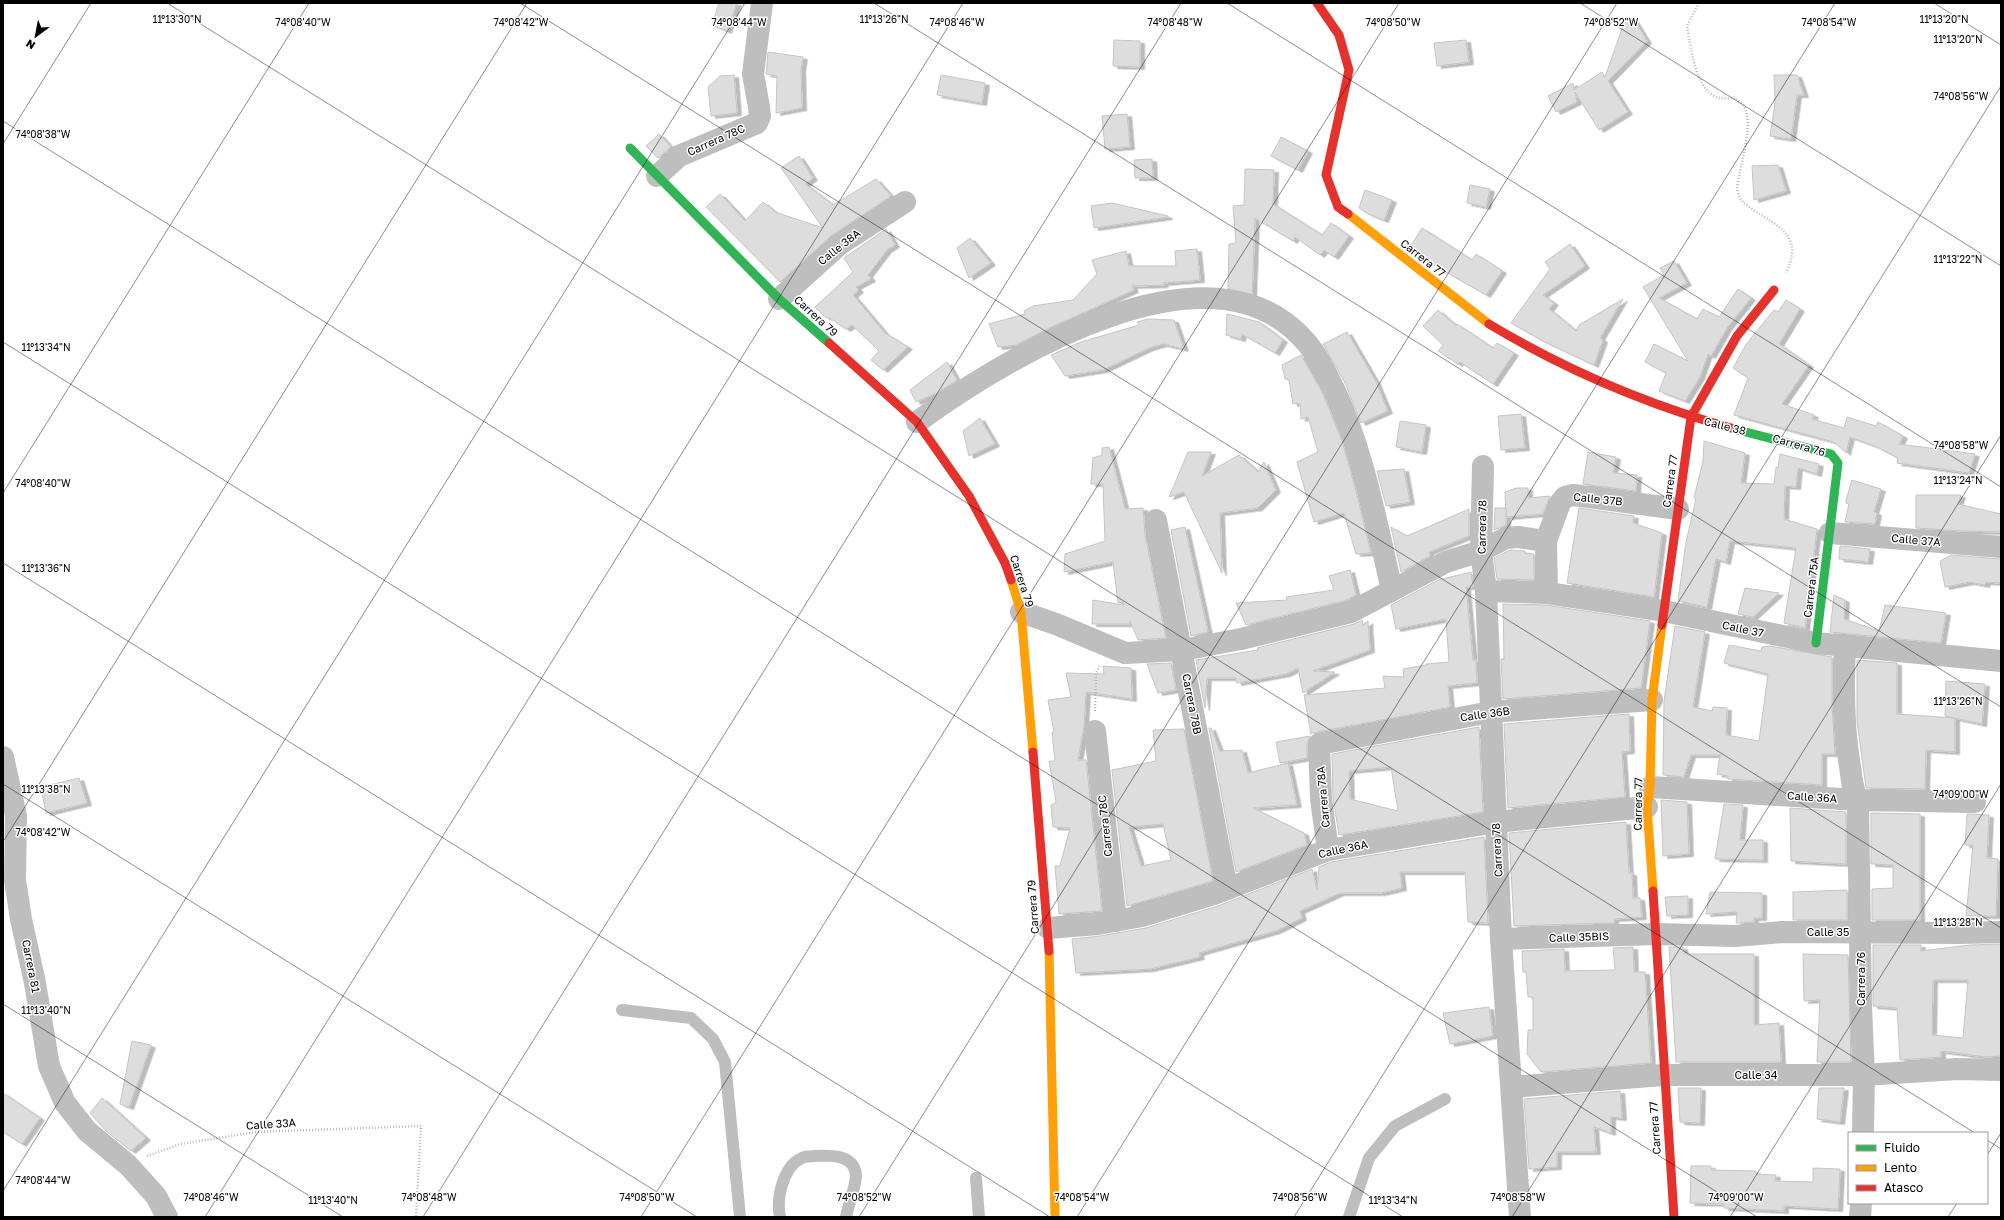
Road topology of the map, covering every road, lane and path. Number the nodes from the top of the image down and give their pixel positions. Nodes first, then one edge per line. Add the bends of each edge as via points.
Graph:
1 (762, 3) edge
2 (1317, 3) edge
3 (1699, 3) edge
4 (630, 148) dead end
5 (657, 176) junction
6 (905, 202) dead end
7 (1774, 290) joint
8 (779, 299) junction
9 (1691, 417) junction
10 (917, 422) junction
11 (1759, 434) joint
12 (1483, 474) dead end
13 (1678, 509) junction
14 (1156, 520) dead end
15 (1830, 533) junction
16 (1546, 541) junction
17 (2001, 547) edge
18 (1481, 551) junction
19 (1392, 590) junction
20 (1486, 591) junction
21 (1547, 593) junction
22 (1664, 611) junction
23 (1021, 612) junction
24 (1816, 644) junction
25 (1845, 646) junction
26 (1182, 650) junction
27 (1125, 653) junction
28 (2001, 661) edge
29 (1652, 700) junction
30 (1491, 712) junction
31 (1095, 732) joint
32 (1319, 744) joint
33 (3, 757) edge
34 (1649, 797) junction
35 (1858, 800) junction
36 (1975, 802) dead end
37 (1496, 822) junction
38 (1328, 850) junction
39 (1227, 889) junction
40 (1116, 921) junction
41 (1048, 928) junction
42 (1861, 932) junction
43 (2001, 932) edge
44 (1656, 934) junction
45 (1501, 939) junction
46 (622, 1010) dead end
47 (2001, 1070) edge
48 (1663, 1075) junction
49 (1864, 1075) junction
50 (1512, 1087) junction
51 (1445, 1099) dead end
52 (1863, 1132) edge
53 (128, 1165) junction
54 (976, 1178) dead end
55 (1861, 1204) edge
56 (167, 1217) edge
57 (416, 1217) edge
58 (740, 1217) edge
59 (780, 1217) edge
60 (846, 1217) edge
61 (979, 1217) edge
62 (1055, 1217) edge
63 (1349, 1217) edge
64 (1520, 1217) edge
65 (1674, 1217) edge
66 (1860, 1217) edge

1 - 5 street, Carrera 78C via 753,74 760,116 757,123 679,156
2 - 9 street, Carrera 77 via 1339,35 1349,70 1326,175 1338,207 1488,324 1538,353 1596,380
3 - 7 path via 1687,26 1700,78 1708,93 1718,98 1735,98 1744,106 1747,122 1738,193 1744,203 1786,232 1792,243 1792,261
4 - 5 street, Carrera 79
5 - 8 street, Carrera 79
6 - 8 street, Calle 38A via 840,244
7 - 9 street, Carrera 77 via 1736,336
8 - 10 street, Carrera 79
9 - 11 street, Calle 38
9 - 13 street, Carrera 77
10 - 19 street via 961,390 1062,334 1149,304 1197,297 1240,301 1280,317 1306,341 1327,375 1347,416 1364,468
10 - 23 street, Carrera 79 via 969,496 1005,563
11 - 15 street, Carrera 76 via 1831,454 1836,459 1838,463
12 - 18 street, Carrera 78
13 - 16 street, Calle 37B via 1573,495 1565,497 1560,503
13 - 22 street, Carrera 77
14 - 26 street, Carrera 78B
15 - 17 street, Calle 37A
15 - 24 street, Carrera 75A
16 - 18 street via 1506,538
16 - 21 street
18 - 19 street via 1446,562
18 - 20 street, Carrera 78
19 - 26 street via 1352,612 1242,639
20 - 21 street, Calle 37
20 - 30 street, Carrera 78
21 - 22 street, Calle 37
22 - 24 street, Calle 37
22 - 29 street, Carrera 77
23 - 27 street
23 - 41 street, Carrera 79
24 - 25 street, Calle 37
25 - 28 street, Calle 37
25 - 35 street, Carrera 76 via 1843,693 1847,747 1854,793
26 - 27 street
26 - 39 street, Carrera 78B
27 - 31 path via 1105,661 1096,673
29 - 30 street, Calle 36B
29 - 34 street, Carrera 77
30 - 32 street, Calle 36B
30 - 37 street, Carrera 78
31 - 40 street, Carrera 78C
32 - 38 street, Carrera 78A via 1321,799
33 - 53 street, Carrera 81 via 16,816 15,880 49,1066 65,1103 87,1132
34 - 35 street, Calle 36A
34 - 37 street, Calle 36A
34 - 44 street, Carrera 77
35 - 36 street, Calle 36A
35 - 42 street, Carrera 76
37 - 38 street, Calle 36A
37 - 45 street, Carrera 78
38 - 39 street, Calle 36A
39 - 40 street, Calle 36A via 1142,916
40 - 41 street, Calle 36A
41 - 62 street, Carrera 79
42 - 43 street, Calle 35
42 - 44 street, Calle 35 via 1782,932 1735,936
42 - 49 street, Carrera 76
44 - 45 street, Calle 35BIS
44 - 48 street, Carrera 77
45 - 50 street, Carrera 78
46 - 58 lane via 691,1018 714,1039 725,1062
47 - 49 street, Calle 34 via 1958,1069
48 - 49 street, Calle 34
48 - 50 street, Calle 34
48 - 65 street, Carrera 77
49 - 52 street, Carrera 76
50 - 64 street, Carrera 78
51 - 63 lane via 1395,1126 1369,1158
53 - 56 street, Carrera 81 via 156,1196
53 - 57 path, Calle 33A via 181,1144 255,1132 421,1126
54 - 61 lane
55 - 66 street
59 - 60 lane via 778,1209 784,1176 793,1165 802,1158 832,1155 847,1159 854,1166 856,1176

